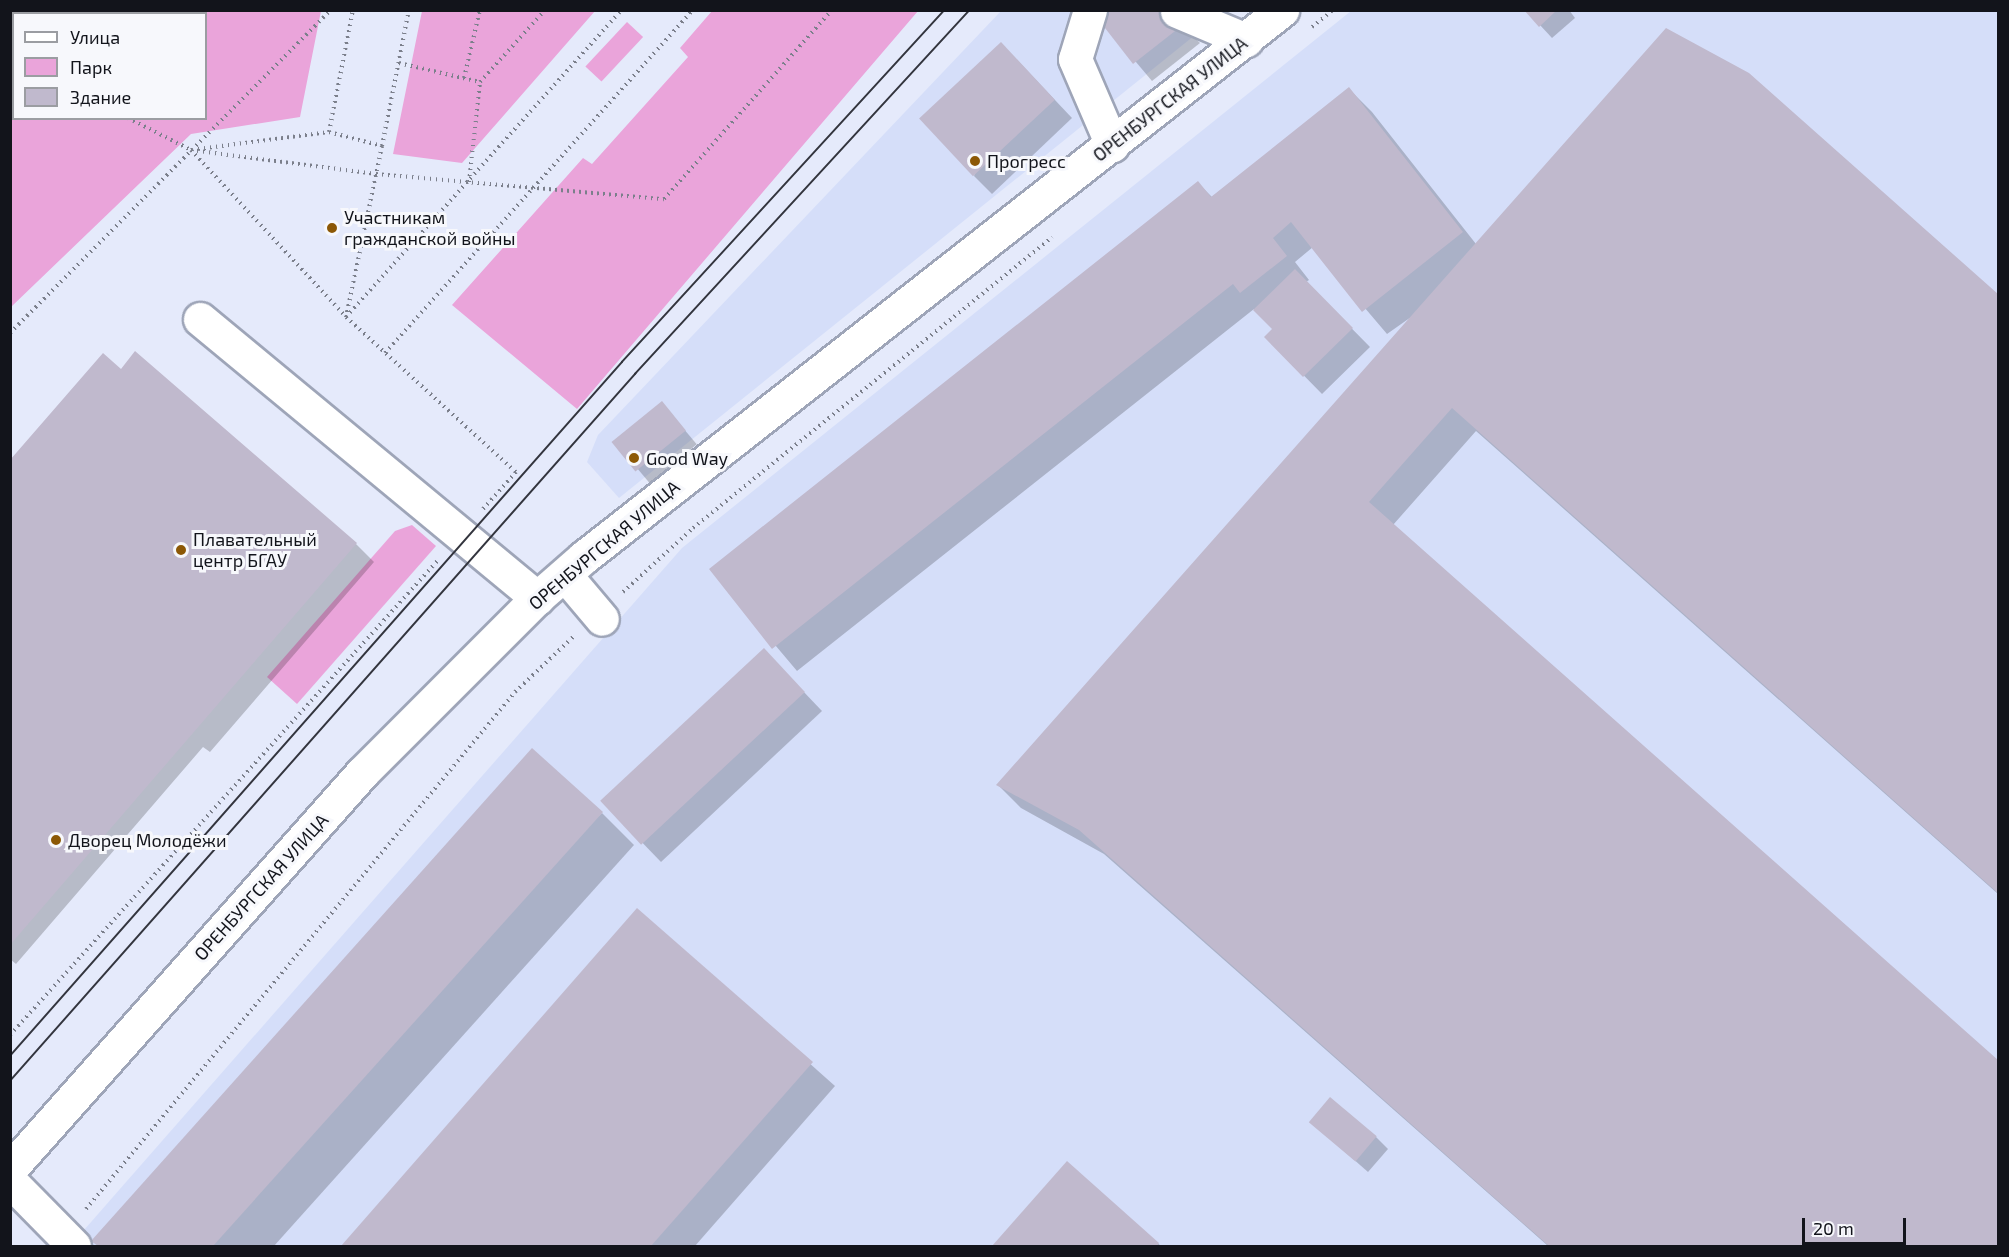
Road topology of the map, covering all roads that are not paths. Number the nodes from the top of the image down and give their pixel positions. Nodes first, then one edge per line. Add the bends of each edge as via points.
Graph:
1 (1090, 10) edge
2 (1282, 10) edge
3 (1177, 11) edge
4 (1246, 40) junction
5 (1112, 145) junction
6 (200, 319) dead end
7 (565, 575) junction
8 (537, 598) junction
9 (600, 616) road end
10 (10, 1169) edge
11 (10, 1181) edge
12 (70, 1243) edge

1 - 5 street via 1075,59
2 - 4 street, ОРЕНБУРГСКАЯ УЛИЦА
3 - 4 street
4 - 5 street, ОРЕНБУРГСКАЯ УЛИЦА
5 - 7 street, ОРЕНБУРГСКАЯ УЛИЦА
6 - 8 street
7 - 8 street, ОРЕНБУРГСКАЯ УЛИЦА
7 - 9 street
8 - 10 street, ОРЕНБУРГСКАЯ УЛИЦА via 362,773
11 - 12 street

